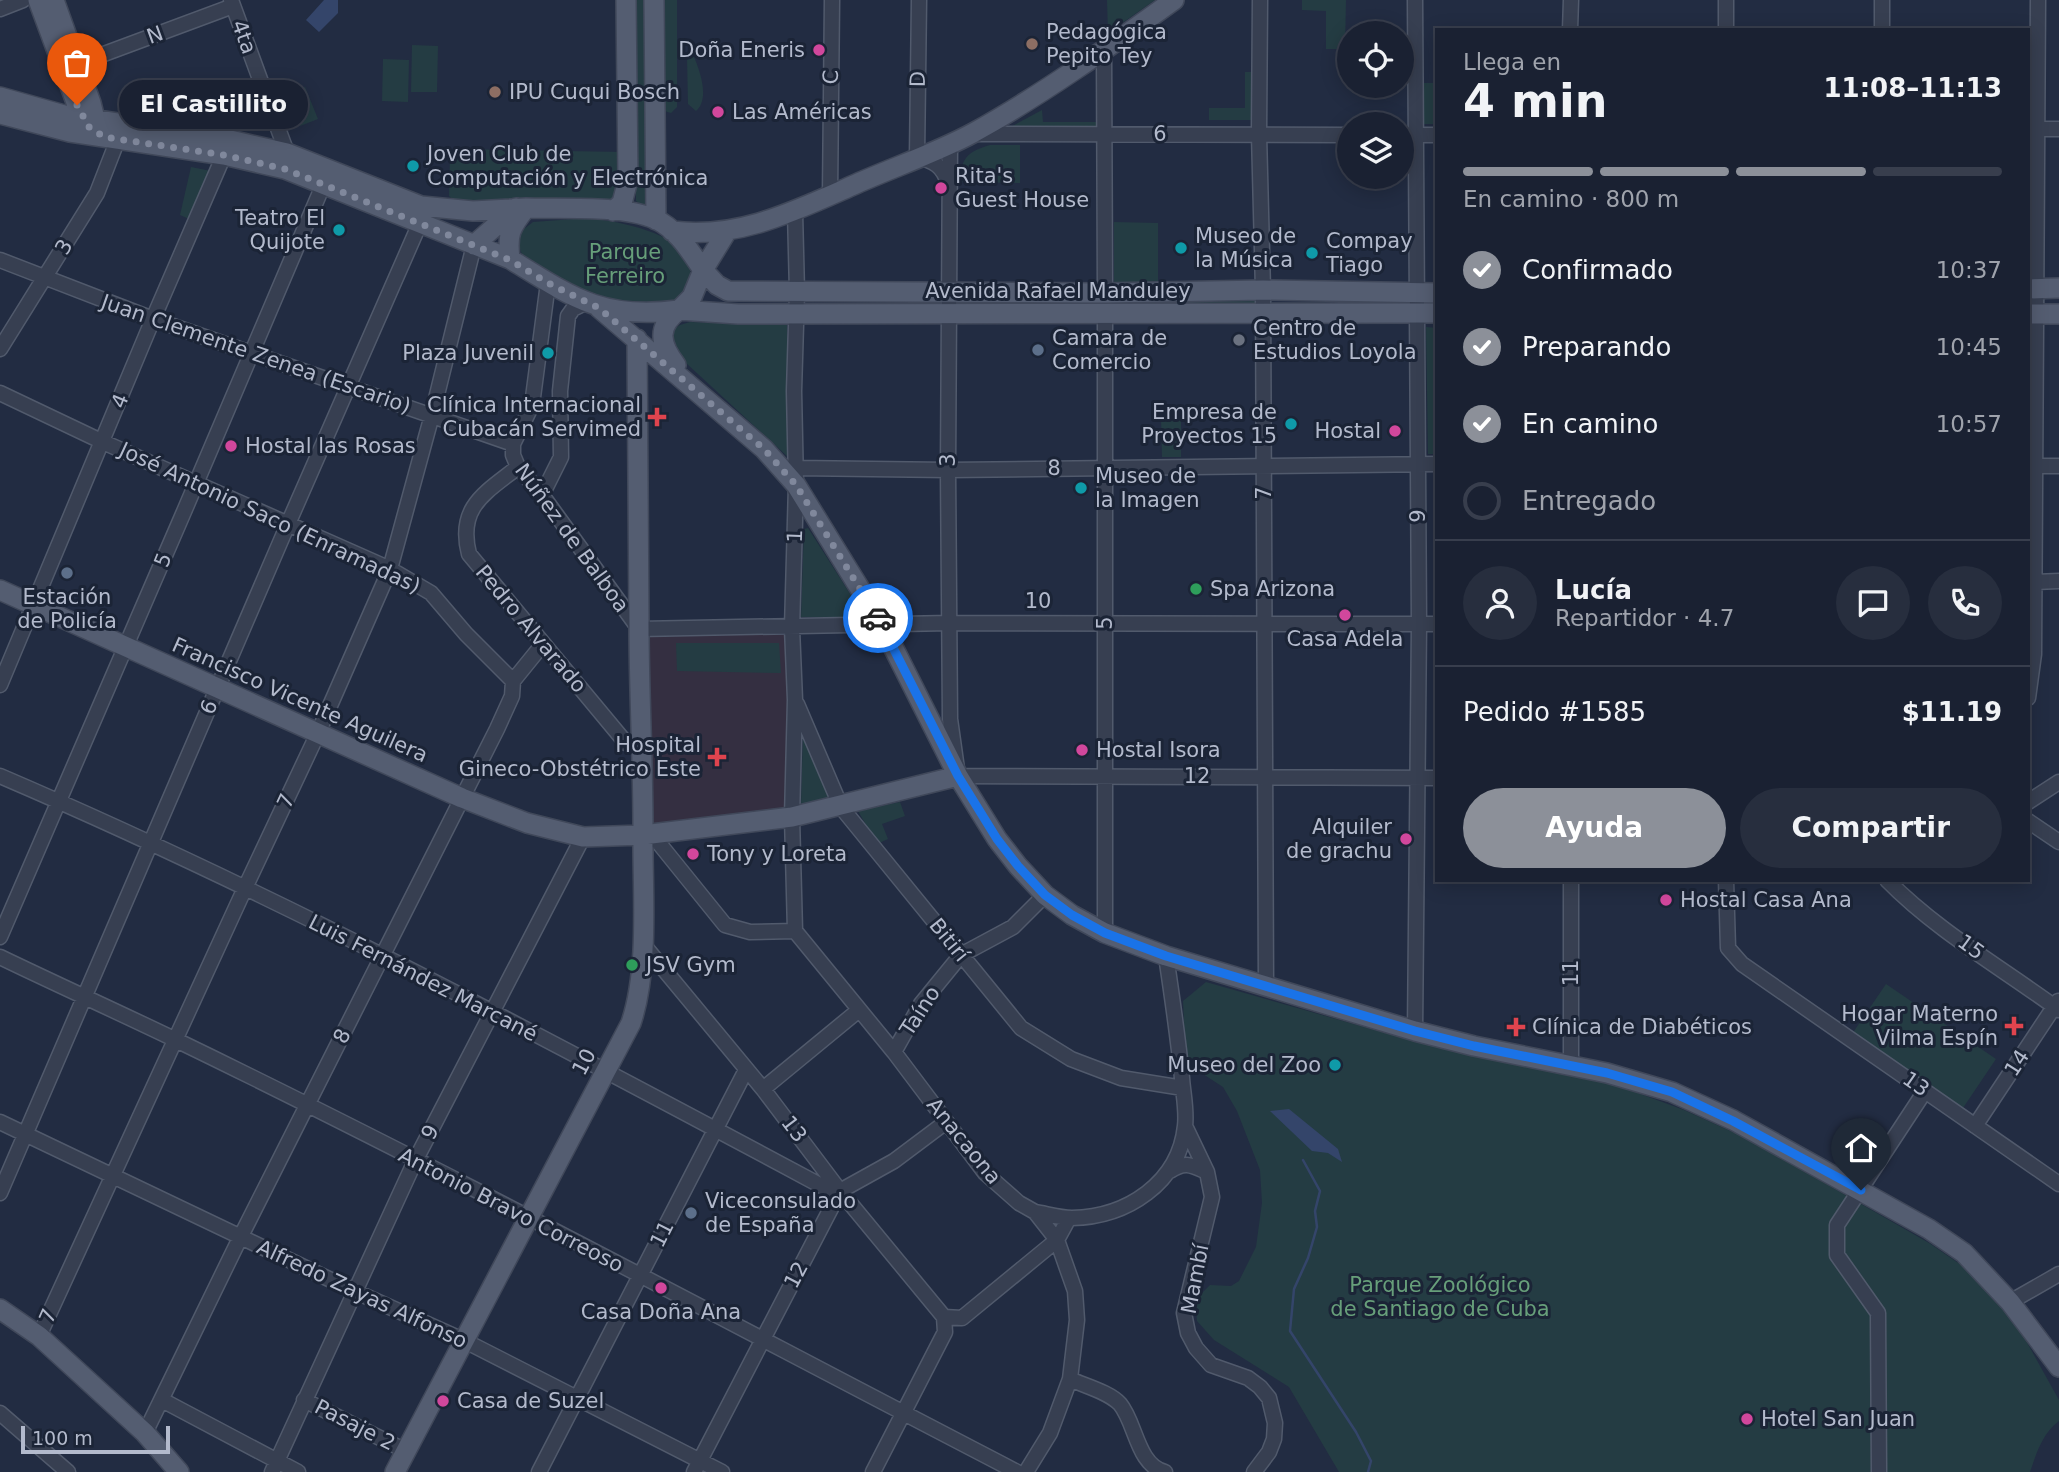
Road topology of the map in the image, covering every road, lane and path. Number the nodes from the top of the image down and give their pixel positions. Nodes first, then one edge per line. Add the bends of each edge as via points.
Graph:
1 (23, 0) edge
2 (38, 0) edge
3 (54, 0) edge
4 (626, 0) edge
5 (654, 0) edge
6 (832, 0) edge
7 (919, 0) edge
8 (1174, 0) edge
9 (1261, 0) edge
10 (1415, 0) edge
11 (1571, 0) edge
12 (1726, 0) edge
13 (1882, 0) edge
14 (2038, 0) edge
15 (232, 3) edge
16 (0, 9) edge
17 (1570, 28) edge
18 (1726, 28) edge
19 (1882, 28) edge
20 (1104, 51) junction
21 (77, 64) junction
22 (0, 97) edge
23 (1410, 112) edge
24 (0, 114) edge
25 (95, 124) junction
26 (2033, 128) edge
27 (2059, 128) edge
28 (971, 134) junction
29 (1105, 134) junction
30 (1259, 134) junction
31 (1337, 135) edge
32 (1414, 135) edge
33 (1435, 135) edge
34 (950, 144) junction
35 (287, 153) junction
36 (224, 155) junction
37 (917, 157) junction
38 (1414, 179) edge
39 (324, 183) junction
40 (949, 186) junction
41 (830, 195) junction
42 (521, 208) junction
43 (472, 211) junction
44 (613, 211) junction
45 (795, 212) junction
46 (420, 223) junction
47 (664, 225) junction
48 (727, 231) junction
49 (470, 244) junction
50 (0, 260) edge
51 (510, 260) junction
52 (703, 270) junction
53 (44, 278) junction
54 (548, 283) junction
55 (2032, 288) edge
56 (2059, 288) edge
57 (1263, 290) junction
58 (797, 292) junction
59 (949, 293) junction
60 (1105, 293) junction
61 (1427, 293) edge
62 (592, 305) junction
63 (680, 310) junction
64 (1105, 313) junction
65 (1263, 313) junction
66 (1427, 313) edge
67 (796, 314) junction
68 (949, 314) junction
69 (2032, 314) edge
70 (2059, 314) edge
71 (153, 319) junction
72 (637, 339) junction
73 (0, 349) edge
74 (254, 353) junction
75 (689, 383) junction
76 (348, 387) junction
77 (0, 393) edge
78 (432, 415) junction
79 (103, 442) junction
80 (513, 444) junction
81 (1418, 464) junction
82 (1435, 464) edge
83 (2032, 466) edge
84 (2059, 466) edge
85 (518, 467) junction
86 (1105, 467) junction
87 (1264, 467) junction
88 (948, 470) junction
89 (796, 477) junction
90 (195, 483) junction
91 (542, 495) junction
92 (288, 524) junction
93 (390, 569) junction
94 (2035, 582) junction
95 (2059, 582) edge
96 (0, 590) edge
97 (35, 605) junction
98 (2031, 621) edge
99 (881, 623) junction
100 (950, 623) junction
101 (1105, 624) junction
102 (1264, 624) junction
103 (1419, 624) junction
104 (1435, 624) edge
105 (792, 628) junction
106 (639, 629) junction
107 (543, 644) junction
108 (128, 646) junction
109 (513, 681) junction
110 (2030, 683) edge
111 (0, 685) edge
112 (217, 689) junction
113 (795, 700) junction
114 (318, 733) junction
115 (643, 746) junction
116 (0, 776) edge
117 (958, 776) junction
118 (1105, 776) junction
119 (1265, 776) junction
120 (1417, 778) junction
121 (1435, 778) edge
122 (2059, 782) edge
123 (462, 798) junction
124 (60, 801) junction
125 (2030, 801) edge
126 (841, 807) junction
127 (792, 817) junction
128 (2030, 822) edge
129 (643, 835) junction
130 (583, 837) junction
131 (150, 842) junction
132 (2059, 842) edge
133 (1571, 882) edge
134 (1726, 882) edge
135 (1889, 882) edge
136 (245, 888) junction
137 (1045, 895) junction
138 (795, 931) junction
139 (1105, 933) junction
140 (0, 937) edge
141 (642, 943) junction
142 (961, 955) junction
143 (382, 956) junction
144 (1166, 956) junction
145 (0, 957) edge
146 (1266, 986) junction
147 (83, 997) junction
148 (2057, 1006) edge
149 (859, 1010) junction
150 (491, 1013) junction
151 (1415, 1031) junction
152 (175, 1040) junction
153 (894, 1052) junction
154 (1571, 1066) junction
155 (746, 1070) junction
156 (605, 1072) junction
157 (1183, 1088) junction
158 (763, 1089) junction
159 (1925, 1091) junction
160 (307, 1105) junction
161 (0, 1122) edge
162 (946, 1122) junction
163 (1185, 1126) junction
164 (1975, 1126) junction
165 (715, 1129) junction
166 (25, 1134) junction
167 (415, 1161) junction
168 (1170, 1171) junction
169 (1206, 1172) junction
170 (111, 1176) junction
171 (2059, 1184) edge
172 (1861, 1190) junction
173 (841, 1191) junction
174 (0, 1193) edge
175 (1035, 1212) junction
176 (529, 1218) junction
177 (1069, 1218) junction
178 (240, 1238) junction
179 (1057, 1240) junction
180 (2059, 1274) edge
181 (640, 1276) junction
182 (354, 1291) junction
183 (2010, 1302) junction
184 (0, 1309) edge
185 (944, 1317) junction
186 (39, 1336) junction
187 (463, 1340) junction
188 (761, 1340) junction
189 (2059, 1367) edge
190 (1070, 1379) junction
191 (577, 1397) junction
192 (162, 1400) junction
193 (304, 1400) junction
194 (902, 1412) junction
195 (0, 1413) edge
196 (145, 1433) junction
197 (406, 1451) junction
198 (697, 1466) edge
199 (274, 1467) edge
200 (68, 1472) edge
201 (179, 1472) edge
202 (298, 1472) edge
203 (395, 1472) edge
204 (539, 1472) edge
205 (722, 1472) edge
206 (873, 1472) edge
207 (1017, 1472) edge
208 (1026, 1472) edge
209 (1165, 1472) edge
210 (1254, 1472) edge
211 (1879, 1472) edge

1 - 16 street
2 - 25 main road
3 - 21 main road
4 - 44 main road via 628,180 622,203
5 - 47 main road
6 - 41 street, C
7 - 37 street, D
8 - 20 main road
9 - 30 street, 7
10 - 23 street, 9
11 - 17 street
12 - 18 street
13 - 19 street
14 - 26 street
15 - 21 street, N
15 - 35 street, 4ta
20 - 28 main road
20 - 29 street
21 - 25 main road
22 - 25 main road
24 - 25 main road
25 - 35 main road via 230,140
25 - 36 main road
25 - 53 street, 3 via 97,193
26 - 27 street
26 - 55 street
28 - 29 street, 6
28 - 34 main road
29 - 30 street, 6
29 - 60 street
30 - 31 street, 6
30 - 57 street, 7
32 - 33 street
34 - 37 main road
34 - 40 street, 3
35 - 43 main road via 414,204
36 - 39 main road
36 - 71 street, 4
37 - 40 street via 940,166
37 - 41 main road
38 - 61 street, 9
39 - 46 main road
39 - 74 street, 5
40 - 59 street, 3
41 - 45 main road
42 - 43 main road
42 - 44 main road
42 - 49 main road
42 - 51 main road via 508,239
43 - 49 main road via 479,224
44 - 47 main road via 635,213
45 - 48 main road
45 - 58 street, 1
46 - 49 main road
46 - 76 street, 6
47 - 48 main road via 697,234
47 - 52 main road, Avenida Rafael Manduley
48 - 52 main road
49 - 51 main road
49 - 78 street, 7
50 - 53 street, Juan Clemente Zenea (Escario)
51 - 54 main road
52 - 58 main road, Avenida Rafael Manduley via 729,290
52 - 63 main road via 692,297
53 - 71 street, Juan Clemente Zenea (Escario)
53 - 73 street, 3
54 - 62 main road
54 - 80 street via 532,405
55 - 56 main road
55 - 69 street
57 - 60 main road, Avenida Rafael Manduley
57 - 61 main road, Avenida Rafael Manduley
57 - 65 street, 7
58 - 59 main road, Avenida Rafael Manduley
58 - 67 street, 1
59 - 60 main road, Avenida Rafael Manduley
59 - 68 street, 3
61 - 66 street, 9
62 - 63 main road, Avenida Rafael Manduley via 652,314
62 - 72 main road
62 - 91 street via 573,309 568,316 560,391 561,457
63 - 67 main road, Avenida Rafael Manduley
63 - 75 main road via 664,324 664,344
64 - 65 main road, Avenida Rafael Manduley
64 - 68 main road, Avenida Rafael Manduley
64 - 86 street, 5
65 - 66 main road, Avenida Rafael Manduley
65 - 87 street, 7
66 - 81 street, 9
67 - 68 main road, Avenida Rafael Manduley
67 - 89 street, 1
68 - 88 street, 3
69 - 70 main road
69 - 83 street
71 - 74 street, Juan Clemente Zenea (Escario)
71 - 79 street, 4
72 - 75 main road
72 - 106 main road, 10
74 - 76 street, Juan Clemente Zenea (Escario)
74 - 90 street, 5
75 - 89 main road
76 - 78 street, Juan Clemente Zenea (Escario)
76 - 92 street, 6
77 - 79 street, José Antonio Saco (Enramadas)
78 - 80 street, Juan Clemente Zenea (Escario)
78 - 93 street, 7
79 - 90 street, José Antonio Saco (Enramadas)
79 - 97 street, 4
80 - 85 street, Núñez de Balboa
81 - 82 street, 8
81 - 87 street, 8
81 - 103 street, 9
83 - 84 street
83 - 94 street
85 - 91 street, Núñez de Balboa
85 - 107 street, Pedro Alvarado via 470,509 465,541 469,554
86 - 87 street, 8
86 - 88 street, 8
86 - 101 street, 5
87 - 102 street, 7
88 - 89 street, 8
88 - 100 street, 3
89 - 99 main road
89 - 105 street, 1
90 - 92 street, José Antonio Saco (Enramadas)
90 - 108 street, 5
91 - 106 street, Núñez de Balboa
92 - 93 street, José Antonio Saco (Enramadas)
92 - 112 street, 6
93 - 109 street, José Antonio Saco (Enramadas) via 431,593
93 - 114 street, 7
94 - 95 street
94 - 98 street
96 - 97 main road, Francisco Vicente Aguilera
97 - 108 main road, Francisco Vicente Aguilera
97 - 111 street, 4
98 - 110 street via 2034,654
99 - 100 street, 10
99 - 105 street, 10
99 - 117 main road
100 - 101 street, 10
100 - 117 street, 3 via 950,719
101 - 102 street, 10
101 - 118 street, 5
102 - 103 street, 10
102 - 119 street, 7
103 - 104 street, 10
103 - 120 street, 9
105 - 106 street, 10
105 - 113 street, 1
106 - 115 main road, 10
107 - 109 street, 8
107 - 115 street, Pedro Alvarado via 626,743
108 - 112 main road, Francisco Vicente Aguilera
108 - 124 street, 5
109 - 123 street, 8 via 512,696
112 - 114 main road, Francisco Vicente Aguilera
112 - 131 street, 6
113 - 126 street, Bitirí
113 - 127 street, 1
114 - 123 main road, Francisco Vicente Aguilera
114 - 136 street, 7
115 - 129 main road, 10
116 - 124 street, Luis Fernández Marcané
117 - 118 street, 12
117 - 126 main road, Francisco Vicente Aguilera
117 - 137 main road via 997,839
118 - 119 street, 12
118 - 139 street, 5
119 - 120 street, 12
119 - 146 street, 7
120 - 121 street, 12
120 - 151 street, 9
122 - 125 street
123 - 130 main road, Francisco Vicente Aguilera via 527,823
123 - 143 street, 8
124 - 131 street, Luis Fernández Marcané
124 - 140 street, 5
126 - 127 main road, Francisco Vicente Aguilera
126 - 142 street, Bitirí
127 - 129 main road, Francisco Vicente Aguilera
127 - 138 street
128 - 132 street
129 - 130 main road, Francisco Vicente Aguilera
129 - 138 street via 658,842 725,925 750,932
129 - 141 main road, 10
130 - 150 street, 9
131 - 136 street, Luis Fernández Marcané
131 - 147 street, 6
133 - 154 street, 11
134 - 159 street, 13 via 1728,948 1742,964
135 - 148 street, 15 via 1951,933
136 - 143 street, Luis Fernández Marcané
136 - 152 street, 7
137 - 139 main road
137 - 142 street, Taíno via 1013,928
138 - 149 street, Anacaona
139 - 144 main road
141 - 155 street, 13
141 - 156 main road, 10 via 636,1006
142 - 153 street, Taíno via 922,1004
142 - 157 street, Bitirí via 1021,1028 1072,1059 1121,1078
143 - 150 street, Luis Fernández Marcané
143 - 160 street, 8
144 - 146 main road
144 - 157 street
145 - 147 street, Antonio Bravo Correoso
146 - 151 main road
147 - 152 street, Antonio Bravo Correoso
147 - 166 street, 6
148 - 164 street, 14
149 - 153 street, Anacaona
149 - 158 street
150 - 156 street, Luis Fernández Marcané
150 - 167 street, 9
151 - 154 main road
152 - 160 street, Antonio Bravo Correoso
152 - 170 street, 7
153 - 162 street, Anacaona
154 - 172 main road via 1672,1092
155 - 158 street, 13
155 - 165 street, 11
156 - 165 street, Luis Fernández Marcané
156 - 176 main road, 10
157 - 163 street
158 - 173 street, 13
159 - 164 street, 13
159 - 172 street
160 - 167 street, Antonio Bravo Correoso
160 - 178 street, 8
161 - 166 street, Alfredo Zayas Alfonso
162 - 173 street via 894,1161
162 - 175 street, Anacaona via 995,1184
163 - 168 street
163 - 169 street, Mambí
164 - 171 street, 13
165 - 173 street, Luis Fernández Marcané via 831,1191
165 - 181 street, 11
166 - 170 street, Alfredo Zayas Alfonso
166 - 174 street, 6
167 - 176 street, Antonio Bravo Correoso
167 - 182 street, 9
168 - 169 street via 1180,1164
168 - 177 street via 1132,1203 1101,1214
169 - 210 street, Mambí via 1213,1197 1184,1313 1188,1334 1211,1365 1248,1378 1269,1398 1273,1439
170 - 178 street, Alfredo Zayas Alfonso
170 - 186 street, 7
172 - 183 main road via 1964,1253
172 - 211 street via 1837,1225 1837,1255 1878,1313
173 - 185 street, 13
173 - 188 street, 12
175 - 177 street
175 - 179 street, Anacaona
176 - 181 street, Antonio Bravo Correoso
176 - 187 main road, 10
177 - 179 street
178 - 182 street, Alfredo Zayas Alfonso
178 - 192 street, 8
179 - 185 street via 962,1318
179 - 190 street, Anacaona via 1075,1291 1077,1320
180 - 183 street
181 - 188 street, Antonio Bravo Correoso
181 - 191 street, 11
182 - 187 street, Alfredo Zayas Alfonso
182 - 193 street, 9
183 - 189 main road
184 - 186 main road
185 - 194 street via 944,1332
186 - 196 main road
187 - 191 street, Alfredo Zayas Alfonso
187 - 197 main road, 10
188 - 194 street, Antonio Bravo Correoso
188 - 198 street, 12
190 - 208 street, Anacaona via 1050,1433
190 - 209 street via 1120,1404 1148,1460
191 - 198 street, Alfredo Zayas Alfonso
191 - 204 street, 11
192 - 196 street, 8
192 - 199 street
193 - 197 street, Pasaje 2
193 - 199 street, 9
194 - 206 street
194 - 207 street, Antonio Bravo Correoso
195 - 200 street
196 - 201 main road
197 - 203 main road, 10
198 - 205 street, Alfredo Zayas Alfonso
199 - 202 street

